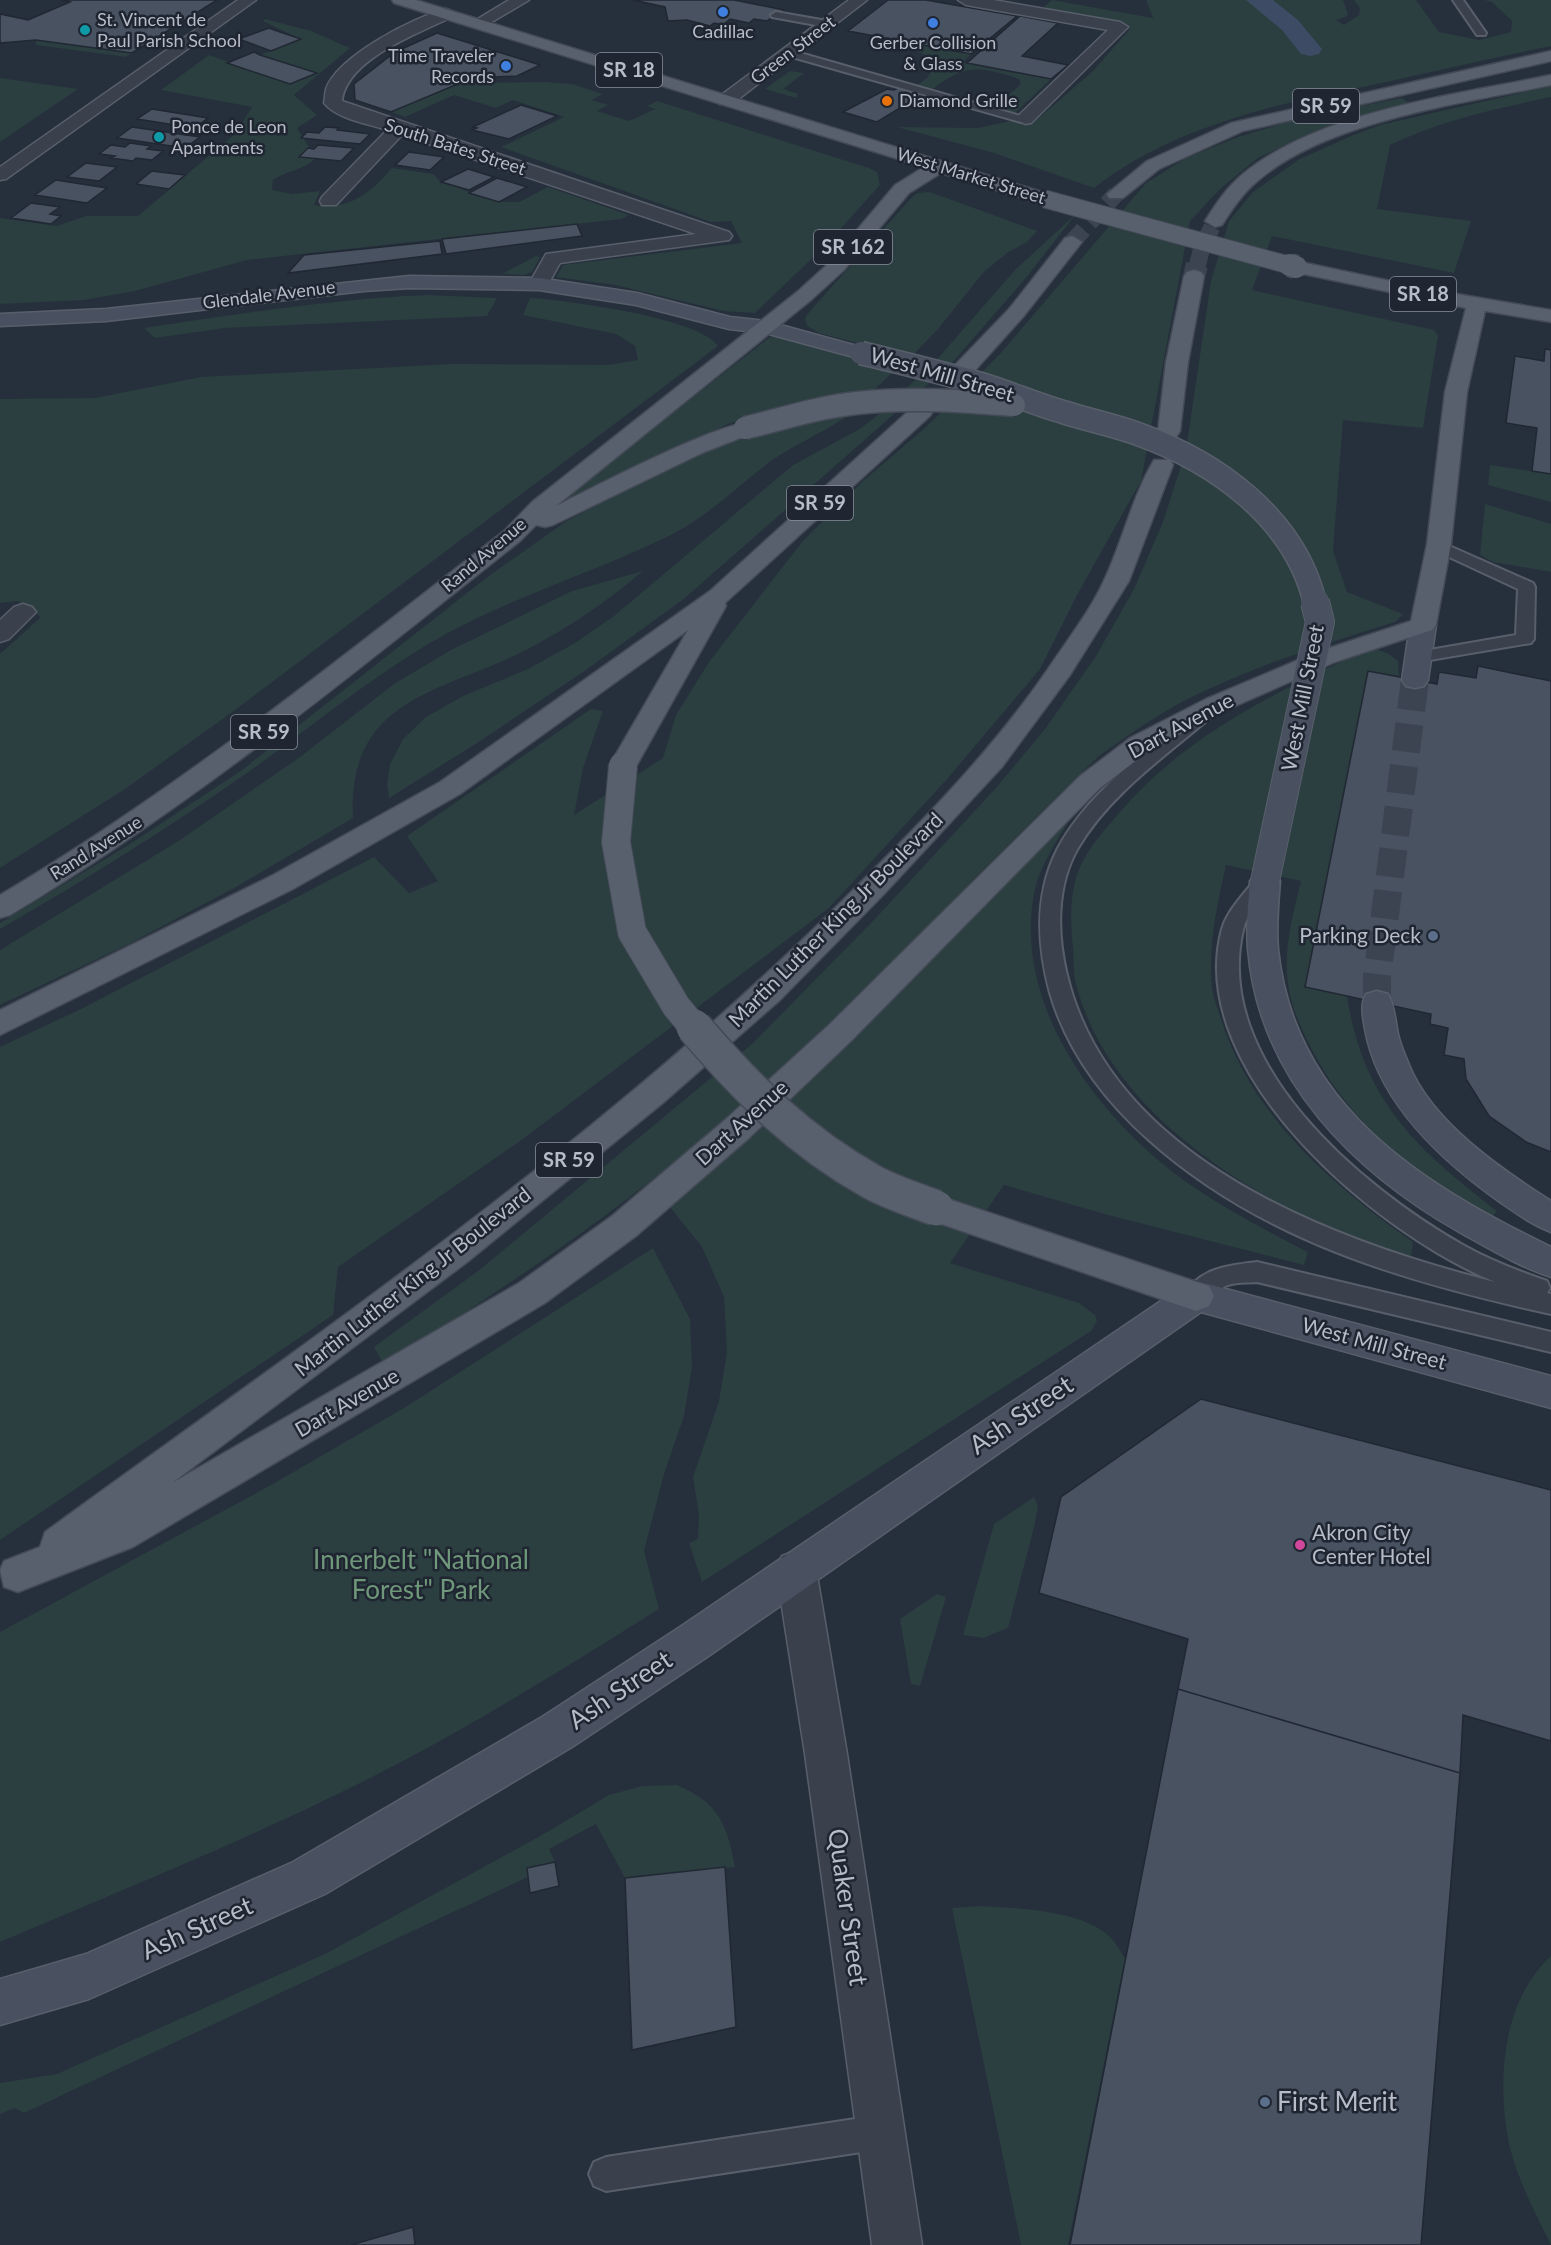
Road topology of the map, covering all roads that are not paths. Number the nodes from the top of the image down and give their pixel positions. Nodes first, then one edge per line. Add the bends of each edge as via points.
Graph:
1 (248, 0) edge
2 (400, 0) edge
3 (521, 0) edge
4 (859, 0) edge
5 (968, 0) edge
6 (1458, 0) edge
7 (446, 14) junction
8 (776, 15) dead end
9 (479, 23) junction
10 (827, 24) junction
11 (1481, 33) dead end
12 (789, 53) junction
13 (1551, 56) edge
14 (1551, 80) edge
15 (726, 100) junction
16 (1025, 118) joint
17 (399, 128) junction
18 (938, 167) junction
19 (0, 176) edge
20 (1116, 194) tunnel mouth
21 (329, 201) dead end
22 (1215, 221) tunnel mouth
23 (1072, 242) tunnel mouth
24 (1194, 276) tunnel mouth
25 (539, 284) junction
26 (1478, 304) junction
27 (1551, 316) edge
28 (0, 320) edge
29 (766, 327) junction
30 (962, 371) dead end
31 (922, 411) dead end
32 (1062, 412) junction
33 (1169, 431) dead end
34 (1162, 465) dead end
35 (512, 536) junction
36 (1438, 546) junction
37 (719, 596) junction
38 (23, 612) dead end
39 (1423, 625) junction
40 (0, 634) edge
41 (1416, 669) joint
42 (1215, 705) junction
43 (1265, 881) junction
44 (0, 908) edge
45 (1377, 1002) tunnel mouth
46 (0, 1024) edge
47 (1551, 1218) edge
48 (1551, 1263) edge
49 (1551, 1293) edge
50 (1196, 1296) junction
51 (1551, 1304) edge
52 (1551, 1342) edge
53 (1551, 1392) edge
54 (796, 1569) junction
55 (9, 1580) edge
56 (0, 2002) edge
57 (881, 2132) junction
58 (606, 2174) dead end
59 (897, 2245) edge

1 - 19 street
2 - 7 main road, West Market Street / SR 18
3 - 9 street
4 - 10 street, Green Street
5 - 16 street via 1120,27
6 - 11 lane
7 - 9 main road, West Market Street / SR 18
7 - 17 street, South Bates Street via 369,55 339,80 332,94 333,103 342,110
8 - 10 lane
9 - 15 main road, West Market Street / SR 18
10 - 12 street, Green Street
12 - 15 street, Green Street
12 - 16 lane
13 - 20 main road, SR 59 via 1237,128 1153,165
14 - 22 main road, SR 59 via 1384,117 1313,141 1252,176 1227,201
15 - 18 main road, West Market Street / SR 18
17 - 21 street
17 - 25 street, South Bates Street via 722,236 553,258
18 - 26 main road, West Market Street / SR 18, bridge via 1133,225 1296,267
18 - 29 main road, Rand Avenue / SR 162 via 902,189 837,266
23 - 30 main road via 1016,313
24 - 33 main road via 1177,362
25 - 28 street, Glendale Avenue via 364,285 106,315
25 - 29 street, Glendale Avenue via 587,290 729,323
26 - 27 main road, West Market Street / SR 18
26 - 36 main road via 1465,338
29 - 32 street, West Mill Street, bridge via 996,388
29 - 35 main road, Rand Avenue via 540,507
31 - 37 main road, SR 59
32 - 35 main road, bridge via 967,401 907,399 822,410 745,428 694,448
32 - 43 street, West Mill Street, bridge via 1148,438 1210,468 1266,515 1292,544 1306,569 1316,595 1320,622
34 - 55 main road, Martin Luther King Jr Boulevard / SR 59 via 1117,581 1057,675 992,761 769,992 652,1093 454,1253
35 - 44 main road, Rand Avenue / SR 59 via 221,765
36 - 39 main road
36 - 41 lane via 1527,587 1525,639
37 - 46 main road, SR 59 via 450,788 283,882
37 - 50 main road, bridge via 623,766 616,842 632,932 676,1006 733,1073 801,1137 874,1183 936,1208
38 - 40 street
39 - 41 street
39 - 42 main road, Dart Avenue via 1326,657
42 - 51 lane via 1125,781 1069,848 1058,871 1051,894 1049,931 1063,1004 1079,1040 1108,1088 1170,1149 1237,1196 1304,1231 1381,1261
42 - 55 main road, Dart Avenue via 1140,744 1090,782 841,1032 737,1129 624,1226 532,1293 119,1534
43 - 48 street, West Mill Street via 1262,926 1271,997 1289,1050 1311,1090 1392,1172 1435,1203
43 - 49 lane via 1233,928 1227,969 1234,1016 1255,1062 1291,1116 1331,1160 1374,1198 1444,1246 1502,1275
45 - 47 street via 1383,1040 1401,1079 1425,1116 1469,1162
50 - 52 lane via 1222,1276 1257,1272
50 - 53 street, West Mill Street
50 - 54 street, Ash Street
54 - 56 street, Ash Street via 557,1732 309,1878 89,1976
54 - 57 street, Quaker Street
57 - 58 lane
57 - 59 street, Quaker Street

